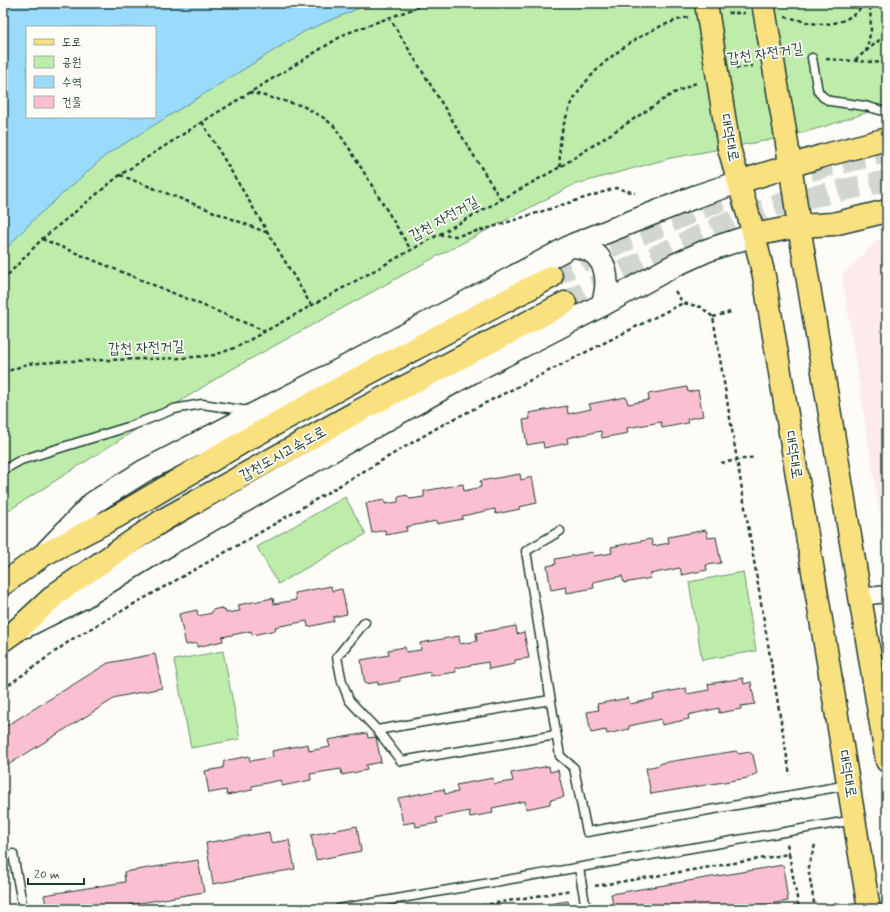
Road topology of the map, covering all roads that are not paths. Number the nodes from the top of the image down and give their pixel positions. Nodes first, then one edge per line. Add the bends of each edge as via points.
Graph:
1 (756, 8) edge
2 (707, 11) edge
3 (812, 58) road end
4 (887, 112) edge
5 (887, 139) edge
6 (791, 167) junction
7 (739, 182) junction
8 (887, 211) edge
9 (798, 226) junction
10 (754, 235) junction
11 (573, 245) junction
12 (551, 277) tunnel mouth
13 (565, 303) tunnel mouth
14 (602, 305) junction
15 (257, 413) junction
16 (3, 470) edge
17 (560, 532) dead end
18 (43, 555) junction
19 (3, 584) edge
20 (887, 594) edge
21 (860, 598) junction
22 (366, 622) dead end
23 (10, 635) edge
24 (550, 700) junction
25 (377, 730) junction
26 (556, 735) junction
27 (887, 761) edge
28 (848, 785) junction
29 (854, 820) junction
30 (13, 854) dead end
31 (579, 868) junction
32 (23, 909) edge
33 (338, 909) edge
34 (586, 909) edge
35 (869, 909) edge

1 - 6 main road, bridge
2 - 7 main road, 대덕대로, bridge via 729,148
3 - 4 lane via 818,91 823,97 830,101
5 - 6 main road
6 - 7 main road
6 - 9 main road
7 - 10 main road, 대덕대로
7 - 11 street
8 - 9 main road via 833,224
9 - 10 main road
9 - 21 main road
10 - 14 street via 701,253
10 - 28 main road, 대덕대로 via 764,276
11 - 14 street via 591,251 603,262 606,295
11 - 15 street
12 - 18 main road, 갑천도시고속도로 via 288,417 116,517
13 - 23 main road, 갑천도시고속도로 via 355,413 163,520 57,593
14 - 23 street via 371,428 171,543 82,598
15 - 16 lane via 202,404 174,409 131,426 21,460
15 - 18 street via 144,471 94,503
17 - 24 lane via 526,551
18 - 19 main road, 갑천도시고속도로
20 - 21 street
21 - 27 main road
22 - 25 lane via 337,657 349,700
24 - 25 lane
24 - 26 lane
25 - 26 lane via 402,761
26 - 28 lane via 560,756 574,768 587,832
28 - 29 main road, 대덕대로
29 - 31 lane
29 - 35 main road, 대덕대로
30 - 32 lane
31 - 33 lane
31 - 34 lane

